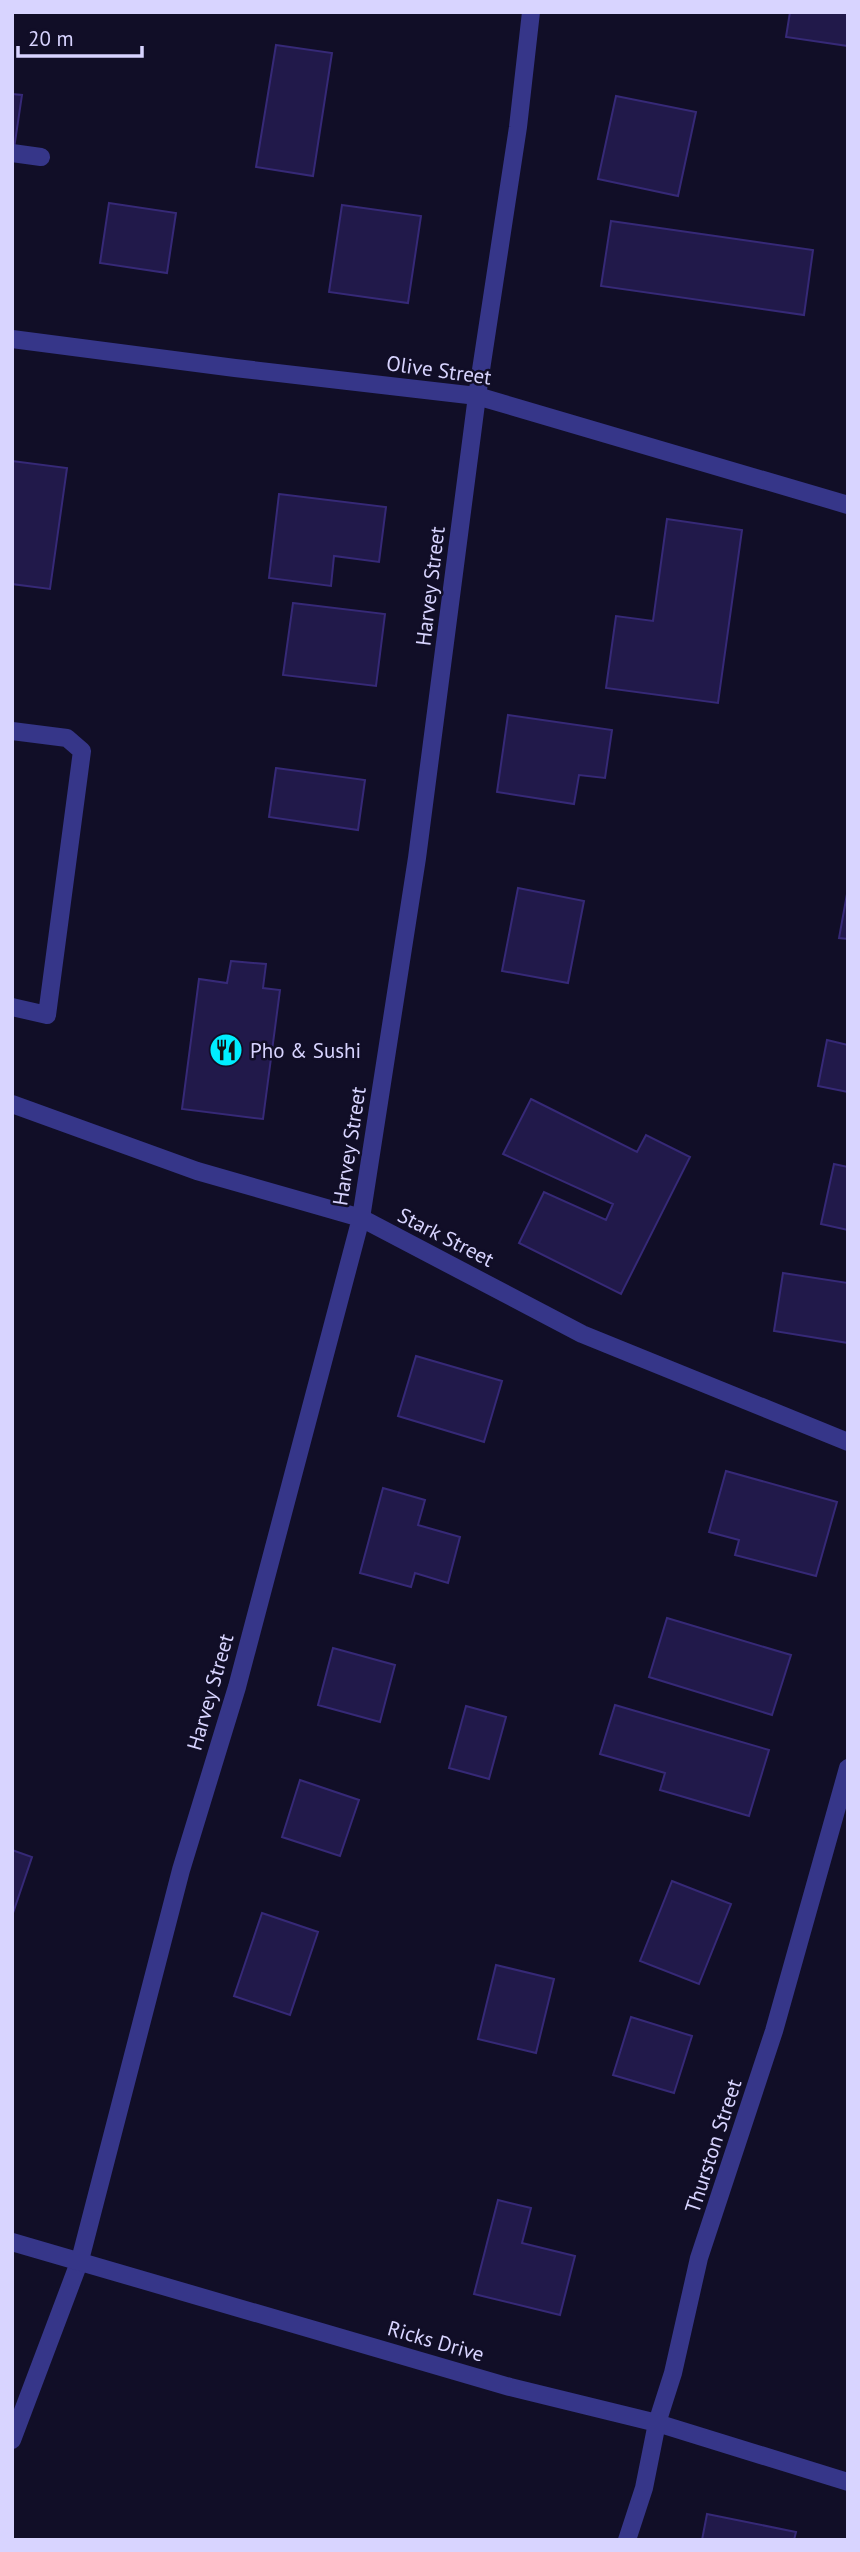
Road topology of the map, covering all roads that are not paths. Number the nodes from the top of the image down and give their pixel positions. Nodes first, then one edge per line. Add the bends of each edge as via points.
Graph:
1 (531, 12) edge
2 (12, 153) edge
3 (41, 157) dead end
4 (12, 339) edge
5 (477, 396) junction
6 (848, 505) edge
7 (12, 731) edge
8 (12, 1007) edge
9 (12, 1104) edge
10 (361, 1219) junction
11 (848, 1442) edge
12 (848, 1768) edge
13 (12, 2242) edge
14 (80, 2260) junction
15 (657, 2423) junction
16 (12, 2440) edge
17 (848, 2482) edge
18 (627, 2540) edge

1 - 5 street, Harvey Street
2 - 3 street
4 - 5 street, Olive Street
5 - 6 street, Olive Street
5 - 10 street, Harvey Street via 417,858
7 - 8 street via 67,738 82,751 47,1015
9 - 10 street, Stark Street via 197,1171
10 - 11 street, Stark Street via 582,1334
10 - 14 street, Harvey Street via 237,1687 181,1870
12 - 15 street, Thurston Street via 774,2031 699,2258
13 - 14 street, Ricks Drive
14 - 15 street, Ricks Drive via 510,2387
14 - 16 street, Harvey Street
15 - 17 street, Ricks Drive
15 - 18 street, Thurston Street via 644,2488

